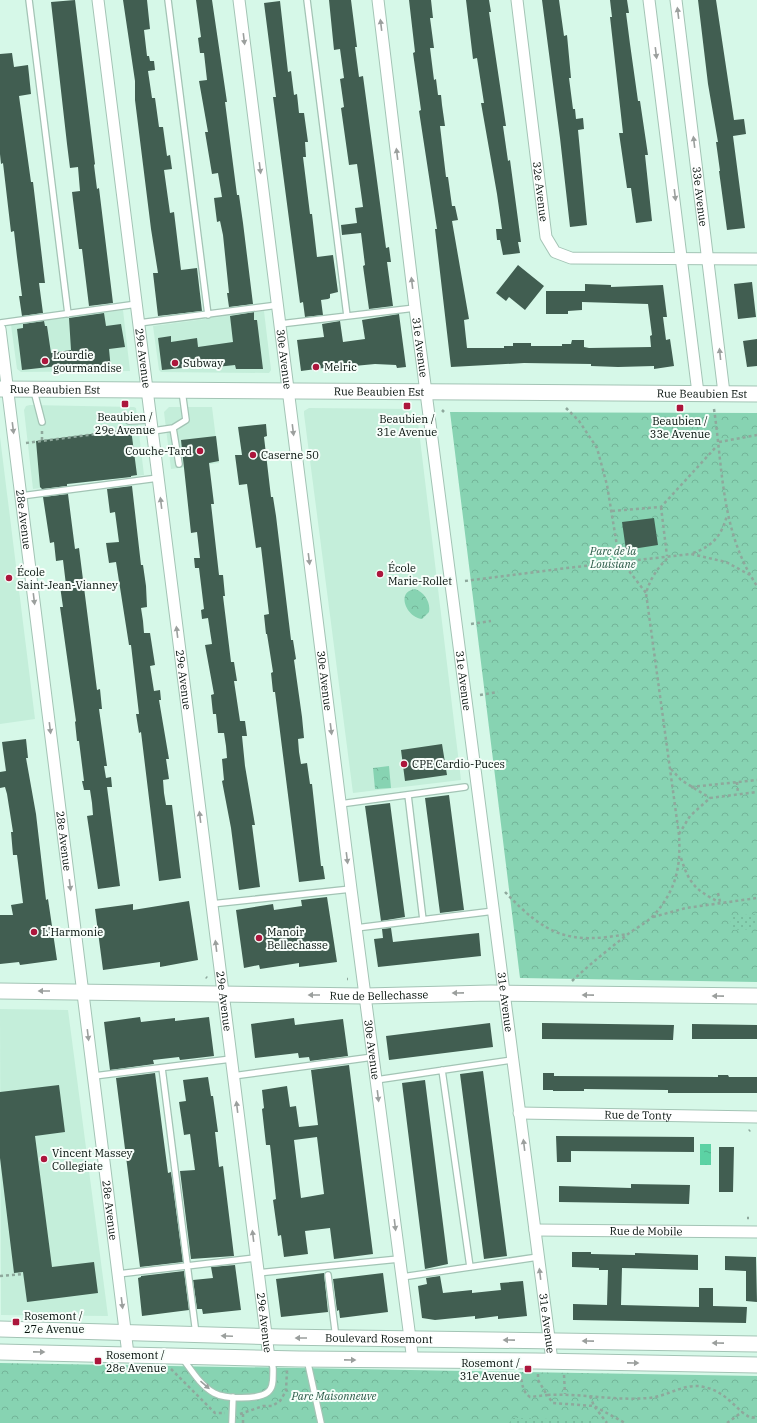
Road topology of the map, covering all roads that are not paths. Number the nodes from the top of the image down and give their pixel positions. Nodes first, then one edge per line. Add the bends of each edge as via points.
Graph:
1 (29, 0) edge
2 (98, 0) edge
3 (168, 0) edge
4 (239, 0) edge
5 (307, 0) edge
6 (378, 0) edge
7 (517, 0) edge
8 (649, 0) edge
9 (676, 0) edge
10 (682, 257) junction
11 (708, 258) junction
12 (757, 259) edge
13 (137, 304) junction
14 (278, 305) junction
15 (416, 308) junction
16 (68, 314) junction
17 (208, 315) junction
18 (347, 316) junction
19 (0, 323) edge
20 (139, 323) junction
21 (280, 324) junction
22 (0, 329) edge
23 (4, 389) edge
24 (34, 389) junction
25 (147, 390) junction
26 (182, 390) junction
27 (288, 391) junction
28 (427, 391) junction
29 (698, 393) junction
30 (724, 393) junction
31 (757, 394) edge
32 (129, 421) dead end
33 (42, 422) dead end
34 (152, 426) junction
35 (173, 428) junction
36 (179, 464) dead end
37 (158, 478) junction
38 (21, 496) junction
39 (465, 787) dead end
40 (408, 795) junction
41 (340, 804) junction
42 (351, 888) junction
43 (211, 904) junction
44 (494, 911) junction
45 (423, 920) junction
46 (356, 928) junction
47 (0, 991) edge
48 (83, 992) junction
49 (504, 993) junction
50 (223, 994) junction
51 (365, 996) junction
52 (757, 996) edge
53 (373, 1057) junction
54 (231, 1059) junction
55 (512, 1060) junction
56 (162, 1068) junction
57 (442, 1070) junction
58 (94, 1076) junction
59 (233, 1076) junction
60 (376, 1080) junction
61 (519, 1113) junction
62 (757, 1117) edge
63 (534, 1230) junction
64 (757, 1232) edge
65 (538, 1257) junction
66 (255, 1258) junction
67 (399, 1259) junction
68 (187, 1266) junction
69 (470, 1267) junction
70 (257, 1273) junction
71 (118, 1274) junction
72 (328, 1274) dead end
73 (402, 1276) junction
74 (0, 1330) edge
75 (126, 1332) junction
76 (196, 1335) junction
77 (266, 1337) junction
78 (336, 1338) junction
79 (410, 1339) junction
80 (548, 1340) junction
81 (757, 1344) edge
82 (0, 1352) edge
83 (128, 1354) junction
84 (181, 1355) junction
85 (269, 1358) junction
86 (307, 1359) junction
87 (413, 1361) junction
88 (552, 1361) junction
89 (757, 1365) edge
90 (233, 1397) junction
91 (232, 1423) edge
92 (321, 1423) edge

1 - 16 lane
2 - 13 street, 29e Avenue
3 - 17 lane
4 -> 14 street, 30e Avenue
5 - 18 lane
15 -> 6 street, 31e Avenue
7 - 10 street, 32e Avenue via 546,238 555,252 571,258
8 -> 10 street
11 -> 9 street, 33e Avenue
10 - 11 street, 32e Avenue
10 - 29 street
11 - 12 street, 32e Avenue
30 -> 11 street, 33e Avenue
13 - 16 lane
13 - 20 street, 29e Avenue
14 - 17 lane
14 - 21 street, 30e Avenue
15 - 18 lane
15 - 28 street, 31e Avenue
16 - 19 lane
17 - 20 lane
18 - 21 lane
20 - 25 street, 29e Avenue
21 - 27 street, 30e Avenue
22 - 23 street, 28e Avenue
23 - 24 main road, Rue Beaubien Est
23 -> 38 street, 28e Avenue
24 - 25 main road, Rue Beaubien Est
24 - 33 lane
25 - 26 main road, Rue Beaubien Est
25 - 34 street, 29e Avenue
26 - 27 main road, Rue Beaubien Est
26 - 35 lane via 186,420
27 - 28 main road, Rue Beaubien Est
27 -> 41 street, 30e Avenue
28 - 29 main road, Rue Beaubien Est
28 - 44 street, 31e Avenue
29 - 30 main road, Rue Beaubien Est
30 - 31 main road, Rue Beaubien Est
32 - 34 lane
34 - 35 lane
34 - 37 street, 29e Avenue
35 - 36 lane
37 - 38 lane
43 -> 37 street, 29e Avenue
38 -> 48 street, 28e Avenue
39 - 40 lane
40 - 41 lane
40 - 45 lane
41 -> 42 street, 30e Avenue
42 - 43 lane
42 - 46 street, 30e Avenue
50 -> 43 street, 29e Avenue
44 - 45 lane
44 - 49 street, 31e Avenue
45 - 46 lane
46 - 51 street, 30e Avenue
48 -> 47 main road, Rue de Bellechasse
48 - 50 main road, Rue de Bellechasse
48 -> 58 street, 28e Avenue
49 -> 51 main road, Rue de Bellechasse
52 -> 49 main road, Rue de Bellechasse
49 - 55 street, 31e Avenue
51 -> 50 main road, Rue de Bellechasse
50 - 54 street, 29e Avenue
51 - 53 street, 30e Avenue
53 - 59 lane
53 - 60 street, 30e Avenue
54 - 56 lane
54 - 59 street, 29e Avenue
55 - 57 lane
55 - 61 street, 31e Avenue
56 - 58 lane
56 - 68 lane
57 - 60 lane
57 - 69 lane
58 - 71 street, 28e Avenue
66 -> 59 street, 29e Avenue
60 -> 67 street, 30e Avenue
61 - 62 street, Rue de Tonty
63 -> 61 street, 31e Avenue
63 - 64 street, Rue de Mobile
63 - 65 street, 31e Avenue
65 - 69 lane
80 -> 65 street, 31e Avenue
66 - 68 lane
66 - 70 street, 29e Avenue
67 - 70 lane
67 - 73 street, 30e Avenue
68 - 71 lane
68 - 76 lane
69 - 73 lane
70 - 77 street, 29e Avenue
71 -> 75 street, 28e Avenue
72 - 78 lane
73 - 79 street, 30e Avenue
74 - 75 main road, Boulevard Rosemont
75 - 76 main road, Boulevard Rosemont
75 - 83 street, 28e Avenue
77 -> 76 main road, Boulevard Rosemont
78 -> 77 main road, Boulevard Rosemont
77 - 85 street, 29e Avenue
78 - 79 main road, Boulevard Rosemont
80 -> 79 main road, Boulevard Rosemont
79 - 87 street, 30e Avenue
81 -> 80 main road, Boulevard Rosemont
80 - 88 street, 31e Avenue
82 -> 83 main road, Boulevard Rosemont
83 - 84 main road, Boulevard Rosemont
84 - 85 main road, Boulevard Rosemont
84 -> 90 lane via 198,1379 213,1393
85 - 86 main road, Boulevard Rosemont
85 - 90 lane via 274,1366 273,1384 268,1392 258,1396
86 -> 87 main road, Boulevard Rosemont
86 - 92 lane
87 - 88 main road, Boulevard Rosemont
88 -> 89 main road, Boulevard Rosemont
90 - 91 lane

